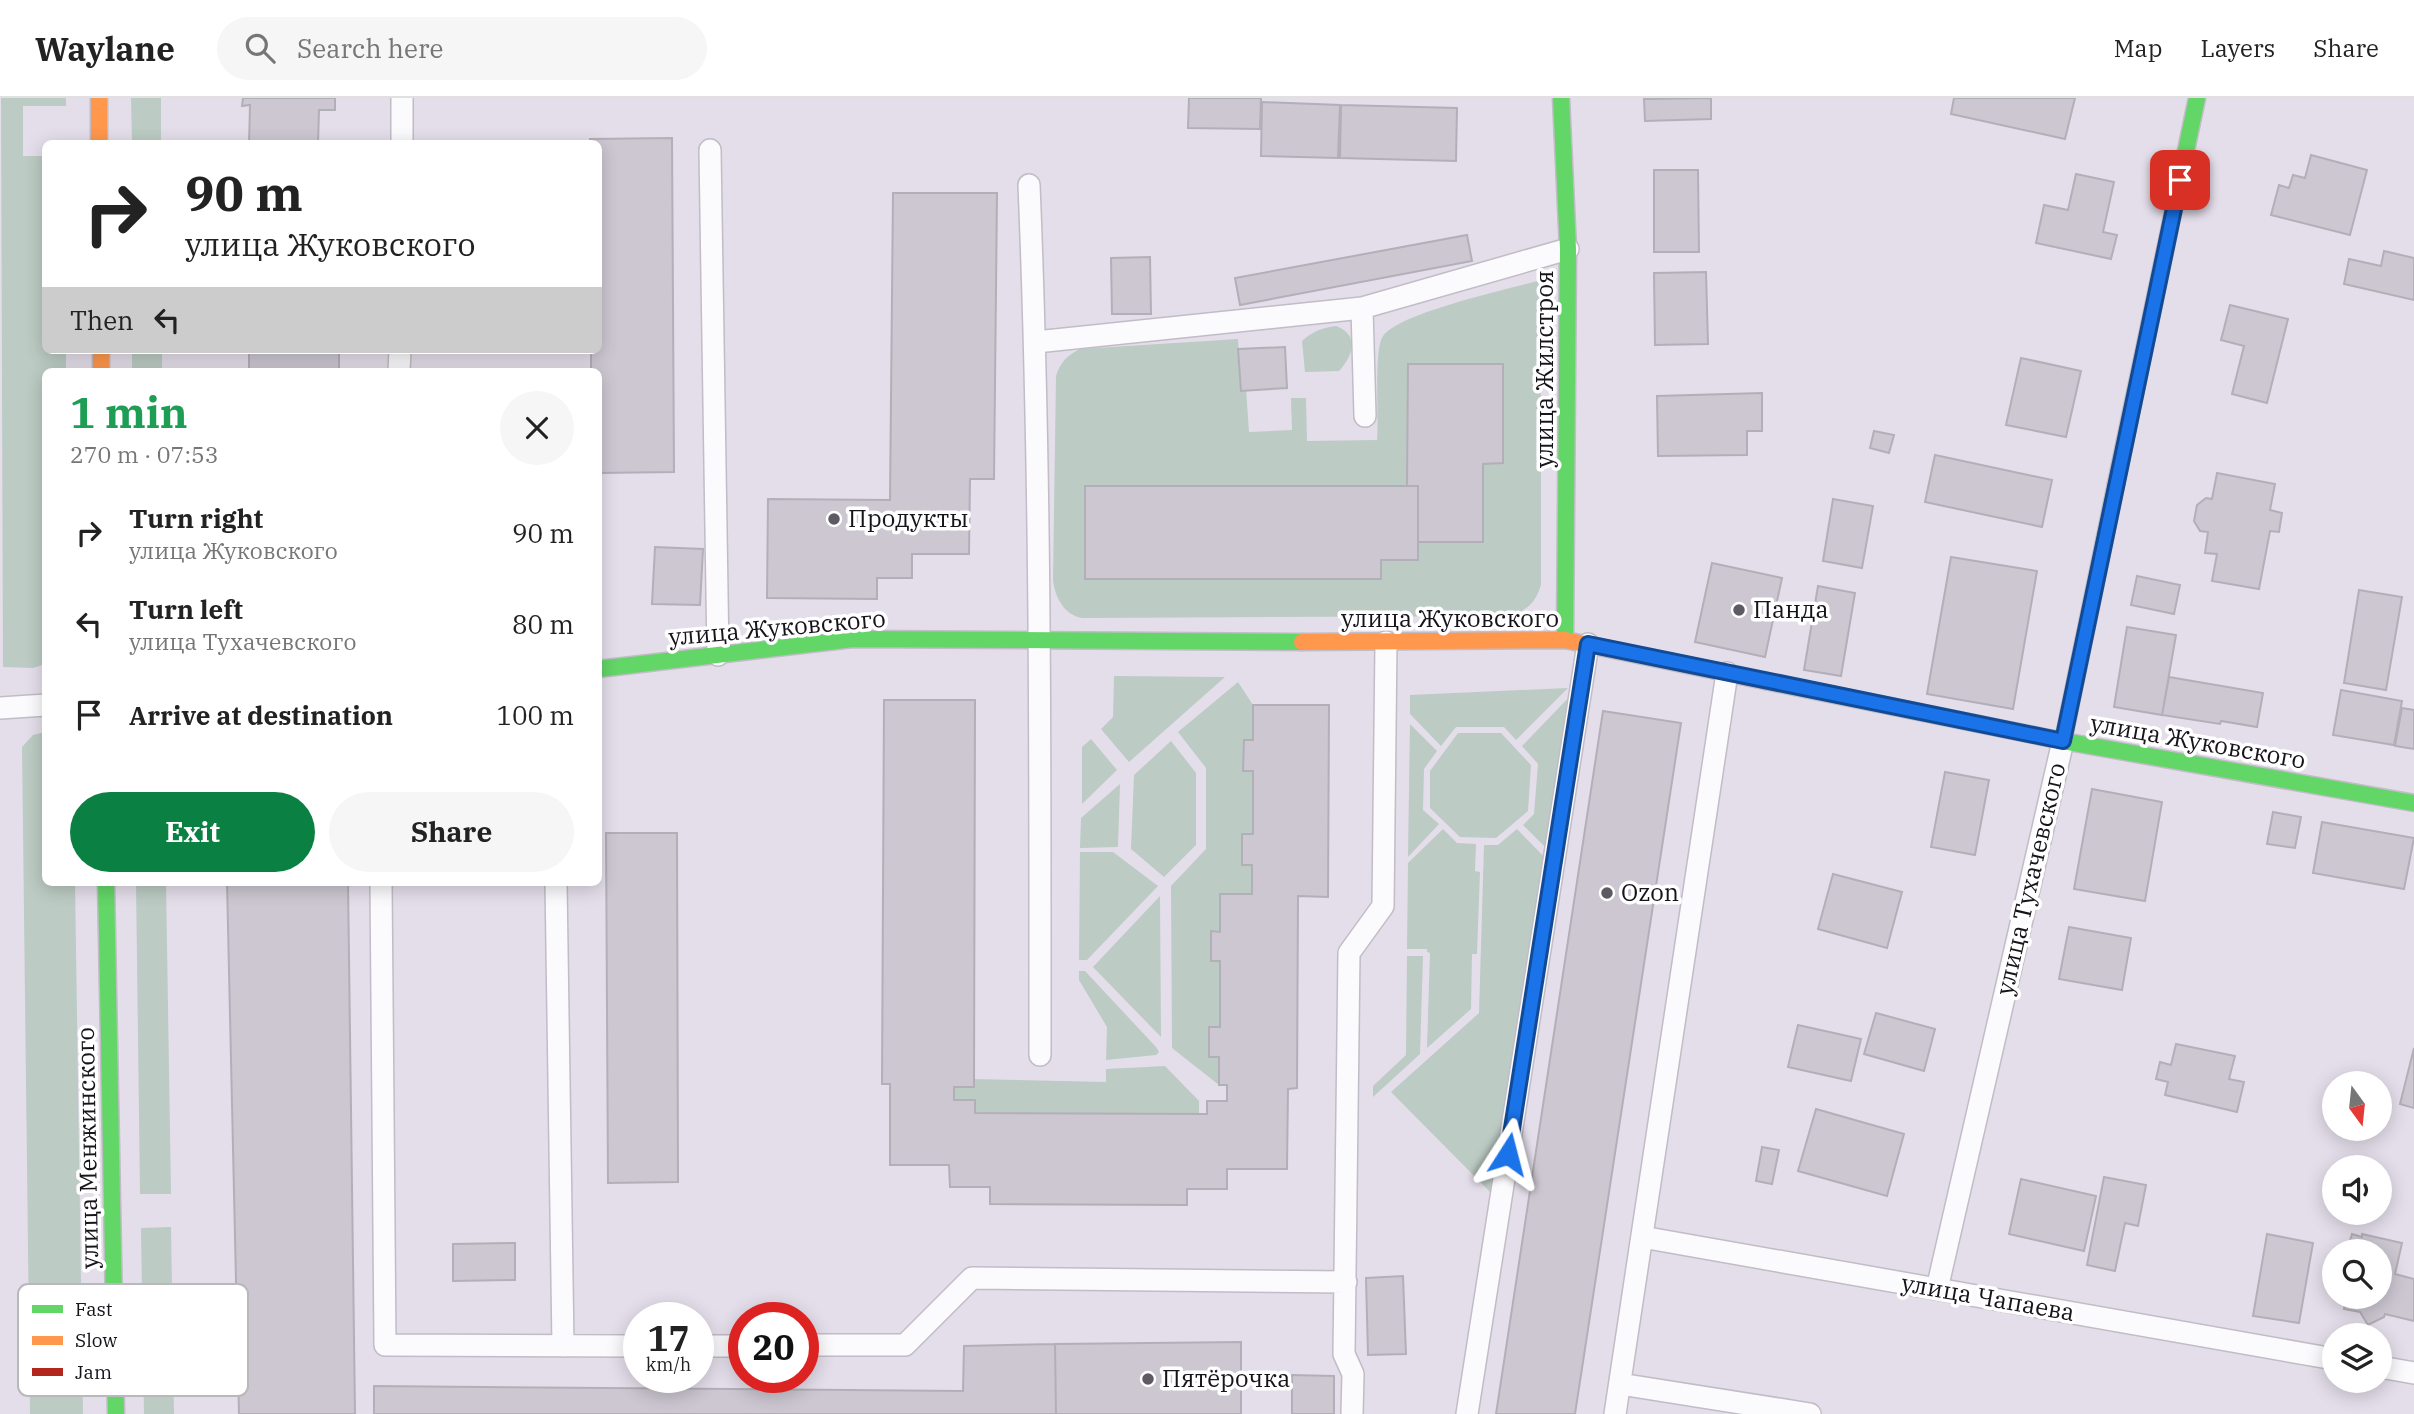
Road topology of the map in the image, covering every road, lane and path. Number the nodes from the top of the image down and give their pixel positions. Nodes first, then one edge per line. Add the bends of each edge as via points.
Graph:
1 (99, 98) edge
2 (402, 98) edge
3 (1561, 98) edge
4 (2197, 98) edge
5 (99, 140) edge
6 (402, 140) edge
7 (710, 150) dead end
8 (1029, 185) dead end
9 (1569, 249) junction
10 (1362, 308) junction
11 (1036, 342) junction
12 (1365, 416) dead end
13 (1039, 639) junction
14 (1565, 640) junction
15 (1386, 642) junction
16 (1588, 644) junction
17 (718, 655) junction
18 (602, 669) edge
19 (1727, 673) junction
20 (42, 705) edge
21 (0, 708) edge
22 (2063, 741) junction
23 (2414, 803) edge
24 (106, 886) edge
25 (381, 886) edge
26 (556, 886) edge
27 (1040, 1055) dead end
28 (1643, 1237) junction
29 (1346, 1282) junction
30 (114, 1284) edge
31 (1937, 1289) junction
32 (819, 1345) edge
33 (563, 1346) junction
34 (623, 1346) edge
35 (2322, 1357) edge
36 (2392, 1369) edge
37 (2414, 1373) edge
38 (1620, 1384) junction
39 (116, 1396) edge
40 (116, 1414) edge
41 (1352, 1414) edge
42 (1467, 1414) edge
43 (1615, 1414) edge
44 (1810, 1414) edge

1 - 5 street
2 - 6 lane
3 - 9 street, улица Жилстроя
4 - 22 street, улица Тухачевского
7 - 17 lane
8 - 11 lane
9 - 10 lane
9 - 14 street, улица Жилстроя
10 - 11 lane
10 - 12 lane
11 - 13 lane
13 - 15 street, улица Жуковского
13 - 17 street, улица Жуковского via 853,639
13 - 27 lane
14 - 15 street, улица Жуковского
14 - 16 street, улица Жуковского
15 - 29 lane via 1383,906 1349,953
16 - 19 street, улица Жуковского
16 - 42 lane
17 - 18 street, улица Жуковского
19 - 22 street, улица Жуковского
19 - 28 lane
20 - 21 lane
22 - 23 street, улица Жуковского
22 - 31 lane, улица Тухачевского
24 - 30 street, улица Менжинского
25 - 33 lane via 384,1345
26 - 33 lane
28 - 31 lane, улица Чапаева
28 - 38 lane
29 - 32 lane via 972,1278 905,1345
29 - 41 lane via 1344,1354 1353,1374
31 - 35 lane, улица Чапаева
33 - 34 lane
36 - 37 lane
38 - 43 lane
38 - 44 lane
39 - 40 street, улица Менжинского

